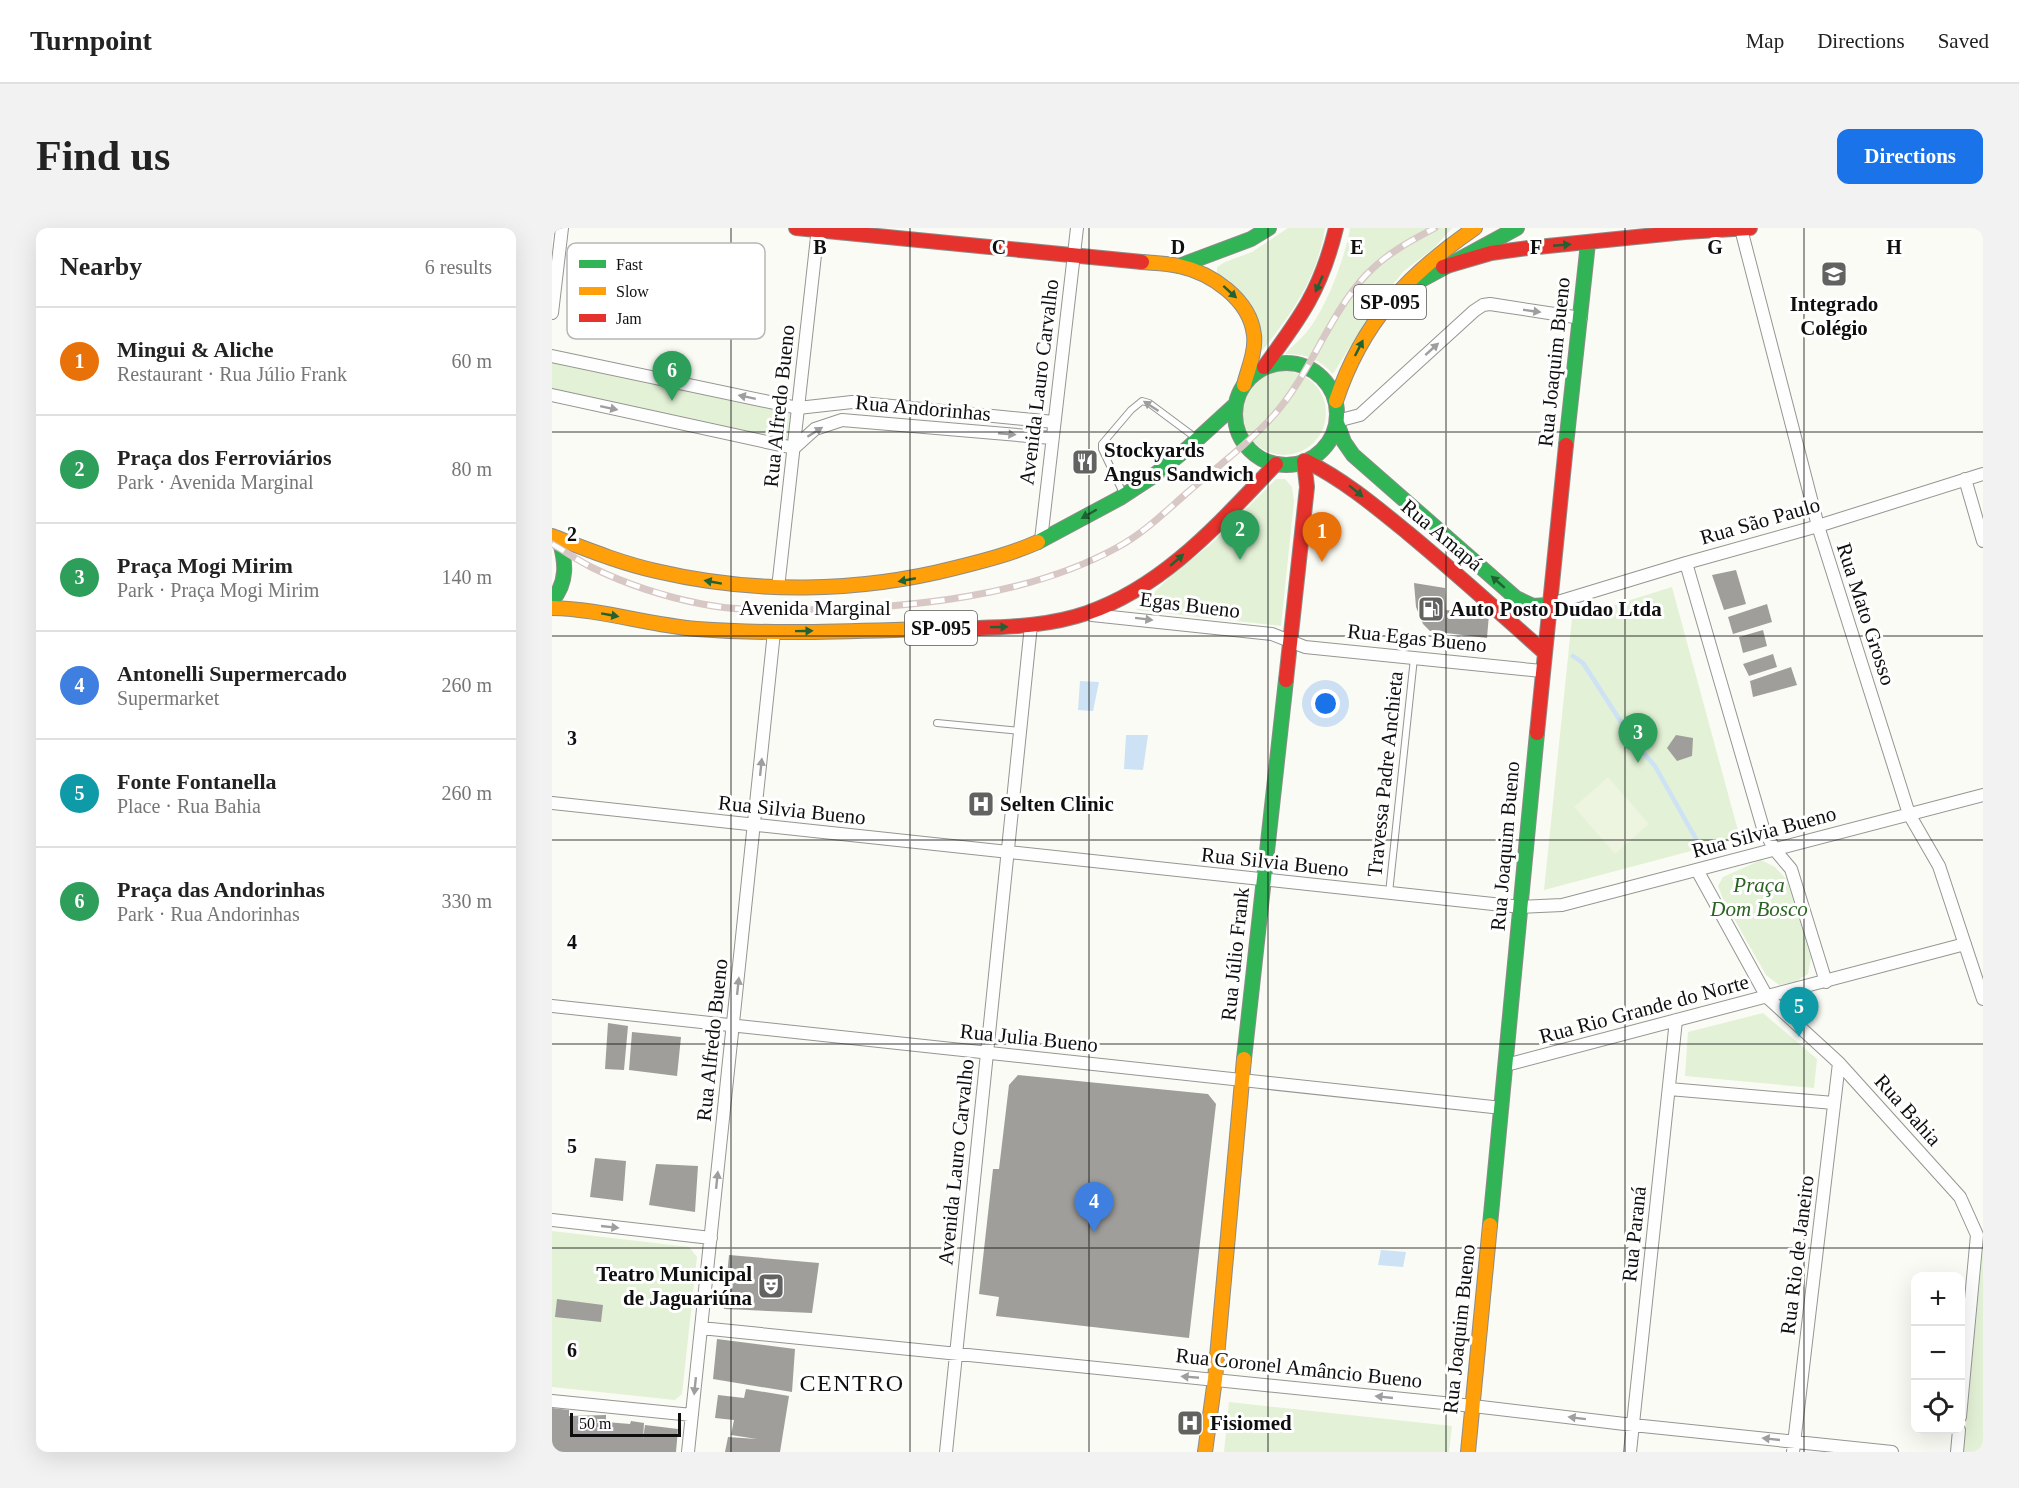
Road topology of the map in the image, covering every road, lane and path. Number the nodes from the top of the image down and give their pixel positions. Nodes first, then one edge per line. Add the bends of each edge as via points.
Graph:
1 (562, 228) edge
2 (796, 228) edge
3 (1077, 228) edge
4 (1269, 228) edge
5 (1336, 228) edge
6 (1475, 228) edge
7 (1517, 228) edge
8 (818, 229) edge
9 (1746, 229) edge
10 (1688, 230) edge
11 (1457, 235) edge
12 (1588, 243) junction
13 (1074, 256) junction
14 (1179, 266) junction
15 (1443, 267) junction
16 (1398, 293) junction
17 (552, 313) edge
18 (1581, 318) junction
19 (552, 356) edge
20 (1264, 367) junction
21 (1244, 385) junction
22 (552, 395) edge
23 (1336, 401) junction
24 (1236, 404) junction
25 (798, 408) junction
26 (1054, 422) junction
27 (1337, 422) junction
28 (1052, 438) junction
29 (1199, 440) junction
30 (794, 448) junction
31 (1305, 461) junction
32 (1276, 464) junction
33 (1983, 474) edge
34 (1965, 479) junction
35 (1124, 494) junction
36 (1818, 526) junction
37 (554, 535) edge
38 (1041, 540) junction
39 (1983, 542) edge
40 (1686, 563) junction
41 (778, 588) junction
42 (552, 602) edge
43 (1548, 605) junction
44 (552, 608) edge
45 (1085, 614) junction
46 (1031, 625) junction
47 (774, 632) junction
48 (1290, 641) junction
49 (1544, 652) junction
50 (1414, 657) junction
51 (1542, 671) junction
52 (937, 723) dead end
53 (1021, 731) junction
54 (1983, 795) edge
55 (552, 803) edge
56 (1909, 814) junction
57 (755, 825) junction
58 (1775, 850) junction
59 (1008, 853) junction
60 (1697, 870) junction
61 (1263, 881) junction
62 (1389, 893) junction
63 (1521, 907) junction
64 (1965, 944) junction
65 (1826, 982) junction
66 (1767, 997) junction
67 (1983, 999) edge
68 (552, 1006) edge
69 (1676, 1020) junction
70 (734, 1026) junction
71 (986, 1053) junction
72 (1839, 1064) junction
73 (1506, 1065) junction
74 (1242, 1080) junction
75 (1669, 1089) junction
76 (1834, 1103) junction
77 (1502, 1108) junction
78 (552, 1220) edge
79 (1980, 1234) edge
80 (711, 1238) junction
81 (701, 1328) junction
82 (956, 1354) junction
83 (1215, 1379) junction
84 (1964, 1380) edge
85 (552, 1401) edge
86 (1473, 1406) junction
87 (692, 1415) junction
88 (1633, 1425) junction
89 (1959, 1434) edge
90 (1794, 1447) edge
91 (688, 1452) edge
92 (946, 1452) edge
93 (1205, 1452) edge
94 (1468, 1452) edge
95 (1630, 1452) edge
96 (1892, 1452) edge
97 (1957, 1452) edge

1 - 17 street
2 - 8 main road
3 - 13 street, Avenida Lauro Carvalho
4 - 14 main road via 1251,239
5 -> 20 main road, SP-095 via 1317,290
6 - 11 main road, SP-095
7 - 15 main road
8 - 13 main road
8 - 25 street, Rua Alfredo Bueno
9 - 10 main road
9 - 36 street, Rua Mato Grosso
10 - 12 main road
11 - 16 main road, SP-095
15 -> 12 main road via 1491,253
12 - 18 main road, Rua Joaquim Bueno
13 - 14 main road
13 - 26 street, Avenida Lauro Carvalho
14 -> 21 main road via 1233,292 1246,311 1254,333
15 - 16 main road
23 -> 16 main road, SP-095 via 1340,384 1372,324
27 -> 18 street via 1360,415 1483,305
18 - 43 main road, Rua Joaquim Bueno
25 -> 19 street, Rua Andorinhas
20 - 21 main road, SP-095
20 - 23 main road via 1286,362 1301,364 1324,380
21 - 24 main road, SP-095
22 -> 30 street
23 - 27 main road, SP-095
24 - 29 main road, Avenida Marginal / SP-095
24 - 32 main road via 1239,432 1245,444
25 - 26 street, Rua Andorinhas via 852,402
25 - 30 street, Rua Alfredo Bueno
26 - 28 street, Avenida Lauro Carvalho
27 - 31 main road via 1326,445
43 -> 27 main road, Rua Amapá via 1533,606 1516,598 1353,455
30 -> 28 street, Rua Andorinhas via 816,429 842,420
28 - 38 street, Avenida Lauro Carvalho
29 - 35 main road, Avenida Marginal / SP-095
29 -> 35 lane via 1142,401 1102,444
30 - 41 street, Rua Alfredo Bueno
31 - 32 main road
31 - 48 main road, Rua Júlio Frank via 1307,487
31 -> 49 main road, Rua Amapá via 1352,487
45 -> 32 main road, Avenida Marginal / SP-095 via 1112,603 1165,571
33 - 34 street, Rua São Paulo
34 - 36 street, Rua São Paulo
34 - 39 street
35 -> 38 main road, Avenida Marginal / SP-095
36 - 40 street, Rua São Paulo
36 - 56 street, Rua Mato Grosso
41 -> 37 main road, Avenida Marginal / SP-095 via 681,577 586,552
37 - 42 main road via 565,557 566,570 563,585
38 -> 41 main road, Avenida Marginal / SP-095 via 952,570 900,581 841,588
40 - 43 street, Rua São Paulo
40 - 58 street via 1763,828
43 - 49 main road, Rua Joaquim Bueno
44 -> 47 main road, Avenida Marginal / SP-095 via 669,626
45 - 46 main road, Avenida Marginal / SP-095
45 -> 48 street, Egas Bueno via 1272,634
47 -> 46 main road, Avenida Marginal / SP-095
46 - 53 street, Avenida Lauro Carvalho
57 -> 47 street, Rua Alfredo Bueno
48 - 50 street, Rua Egas Bueno via 1305,647
48 - 61 main road, Rua Júlio Frank
49 - 51 main road, Rua Joaquim Bueno
50 - 51 street, Rua Egas Bueno
50 - 62 lane, Travessa Padre Anchieta
51 - 63 main road, Rua Joaquim Bueno
52 - 53 lane
53 - 59 street, Avenida Lauro Carvalho
54 - 56 street, Rua Silvia Bueno
55 - 57 street, Rua Silvia Bueno
56 - 58 street, Rua Silvia Bueno
56 - 64 street, Rua Mato Grosso via 1939,866
57 - 59 street, Rua Silvia Bueno
70 -> 57 street, Rua Alfredo Bueno
58 - 60 street, Rua Silvia Bueno
58 - 65 street via 1791,869
59 - 61 street, Rua Silvia Bueno
59 - 71 street, Avenida Lauro Carvalho
60 - 63 street, Rua Silvia Bueno via 1562,905
60 - 66 street, Rua Bahia
61 - 62 street, Rua Silvia Bueno
61 - 74 main road, Rua Júlio Frank
62 - 63 street, Rua Silvia Bueno
63 - 73 main road, Rua Joaquim Bueno
64 - 65 street, Rua Rio Grande do Norte
64 - 67 street, Rua Mato Grosso
65 - 66 street, Rua Rio Grande do Norte
66 - 69 street, Rua Rio Grande do Norte
66 - 72 street, Rua Bahia
68 - 70 street, Rua Julia Bueno
69 - 73 street, Rua Rio Grande do Norte
69 - 75 street, Rua Paraná
70 - 71 street, Rua Julia Bueno
80 -> 70 street, Rua Alfredo Bueno
71 - 74 street, Rua Julia Bueno
71 - 82 street, Avenida Lauro Carvalho
72 - 76 street, Rua Rio de Janeiro
72 - 79 street, Rua Bahia via 1960,1197
73 - 77 main road, Rua Joaquim Bueno
74 - 77 street, Rua Julia Bueno
74 - 83 main road, Rua Júlio Frank
75 - 76 street
75 - 88 street, Rua Paraná
76 - 90 street, Rua Rio de Janeiro
77 - 86 main road, Rua Joaquim Bueno
78 -> 80 street
79 - 84 street, Rua Bahia
80 - 81 street, Rua Alfredo Bueno
81 - 82 street, Rua Coronel Amâncio Bueno
81 -> 87 street, Rua Alfredo Bueno
83 -> 82 street, Rua Coronel Amâncio Bueno
82 - 92 street, Avenida Lauro Carvalho
86 -> 83 street, Rua Coronel Amâncio Bueno
83 - 93 main road, Rua Júlio Frank
85 - 87 street
88 -> 86 street, Rua Coronel Amâncio Bueno
86 - 94 main road, Rua Joaquim Bueno
87 - 91 street, Rua Alfredo Bueno
90 -> 88 street, Rua Coronel Amâncio Bueno
88 - 95 street, Rua Paraná
89 - 97 street
90 - 96 street, Rua Coronel Amâncio Bueno

